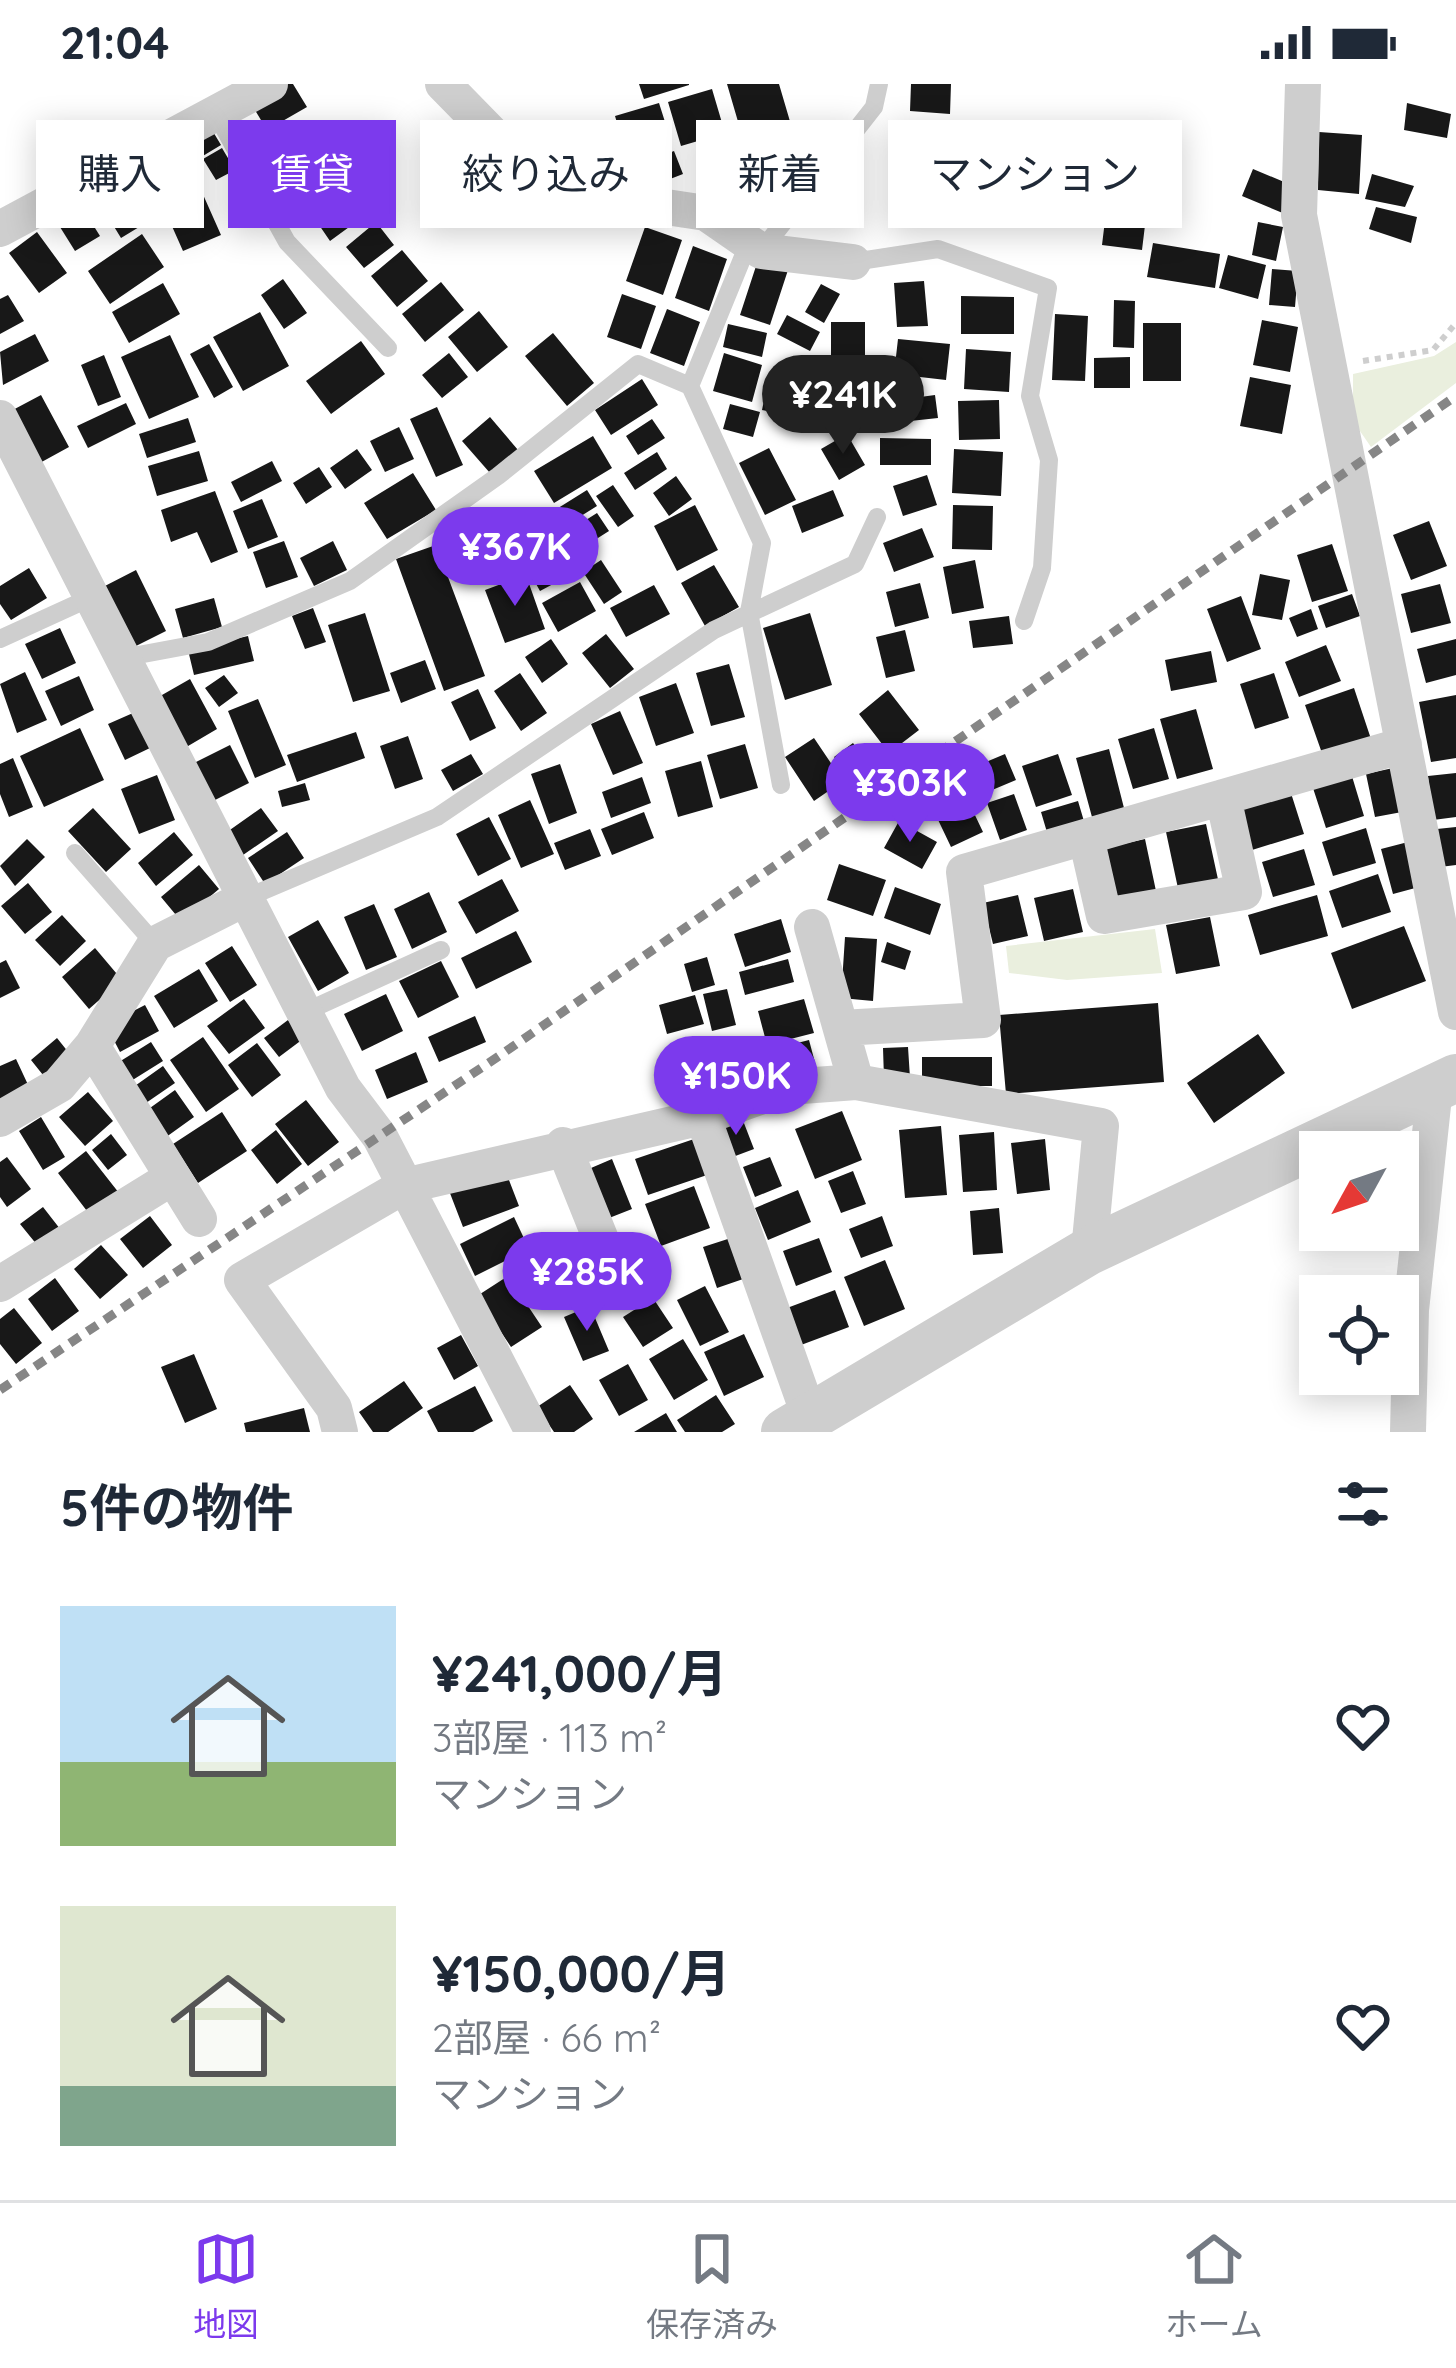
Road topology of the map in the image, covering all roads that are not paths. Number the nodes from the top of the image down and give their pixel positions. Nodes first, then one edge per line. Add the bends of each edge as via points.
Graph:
1 (270, 84) edge
2 (443, 84) edge
3 (879, 84) edge
4 (1303, 84) edge
5 (216, 114) junction
6 (0, 229) edge
7 (755, 246) junction
8 (853, 262) joint
9 (388, 348) dead end
10 (690, 386) junction
11 (0, 418) edge
12 (11, 465) edge
13 (877, 517) dead end
14 (92, 597) junction
15 (749, 612) junction
16 (1024, 622) dead end
17 (0, 640) edge
18 (122, 658) junction
19 (1404, 745) junction
20 (782, 785) dead end
21 (1223, 797) junction
22 (1085, 837) junction
23 (75, 853) dead end
24 (246, 898) junction
25 (812, 927) dead end
26 (155, 944) junction
27 (441, 950) dead end
28 (305, 1012) junction
29 (1456, 1012) edge
30 (841, 1028) junction
31 (92, 1046) junction
32 (856, 1082) junction
33 (1446, 1083) edge
34 (703, 1117) junction
35 (0, 1119) edge
36 (562, 1145) junction
37 (173, 1177) junction
38 (404, 1186) junction
39 (200, 1219) dead end
40 (1089, 1251) junction
41 (616, 1277) dead end
42 (0, 1284) edge
43 (797, 1424) edge
44 (340, 1432) edge
45 (533, 1432) edge
46 (1408, 1432) edge

1 - 5 street
2 - 7 street via 494,135 626,201 706,213
3 - 7 lane via 874,106
4 - 19 street via 1299,214
5 - 6 street
5 - 9 lane via 286,242
7 - 8 street
7 - 10 lane
8 - 16 lane via 938,249 1048,288 1030,395 1049,460 1042,568
10 - 15 lane via 762,543
10 - 18 lane via 638,364 350,580 208,642
11 - 12 street
12 - 14 street
13 - 15 lane via 855,564
14 - 17 lane
14 - 18 street
15 - 20 lane
15 - 24 lane via 437,817
18 - 24 street
19 - 21 street
19 - 29 street
21 - 22 street
21 - 22 street via 1244,892 1104,916
22 - 30 street via 964,872 983,1020
23 - 26 lane
24 - 26 street
24 - 28 street
25 - 30 street
26 - 31 street
27 - 28 lane
28 - 38 street
30 - 32 street
31 - 35 street via 59,1085
31 - 37 street
32 - 34 street via 788,1088
32 - 40 street via 1102,1126
33 - 40 street
33 - 46 street via 1411,1310
34 - 36 street
34 - 43 street
36 - 38 street
36 - 41 street
37 - 39 street
37 - 42 street
38 - 44 street via 242,1280 334,1408
38 - 45 street
40 - 43 street

